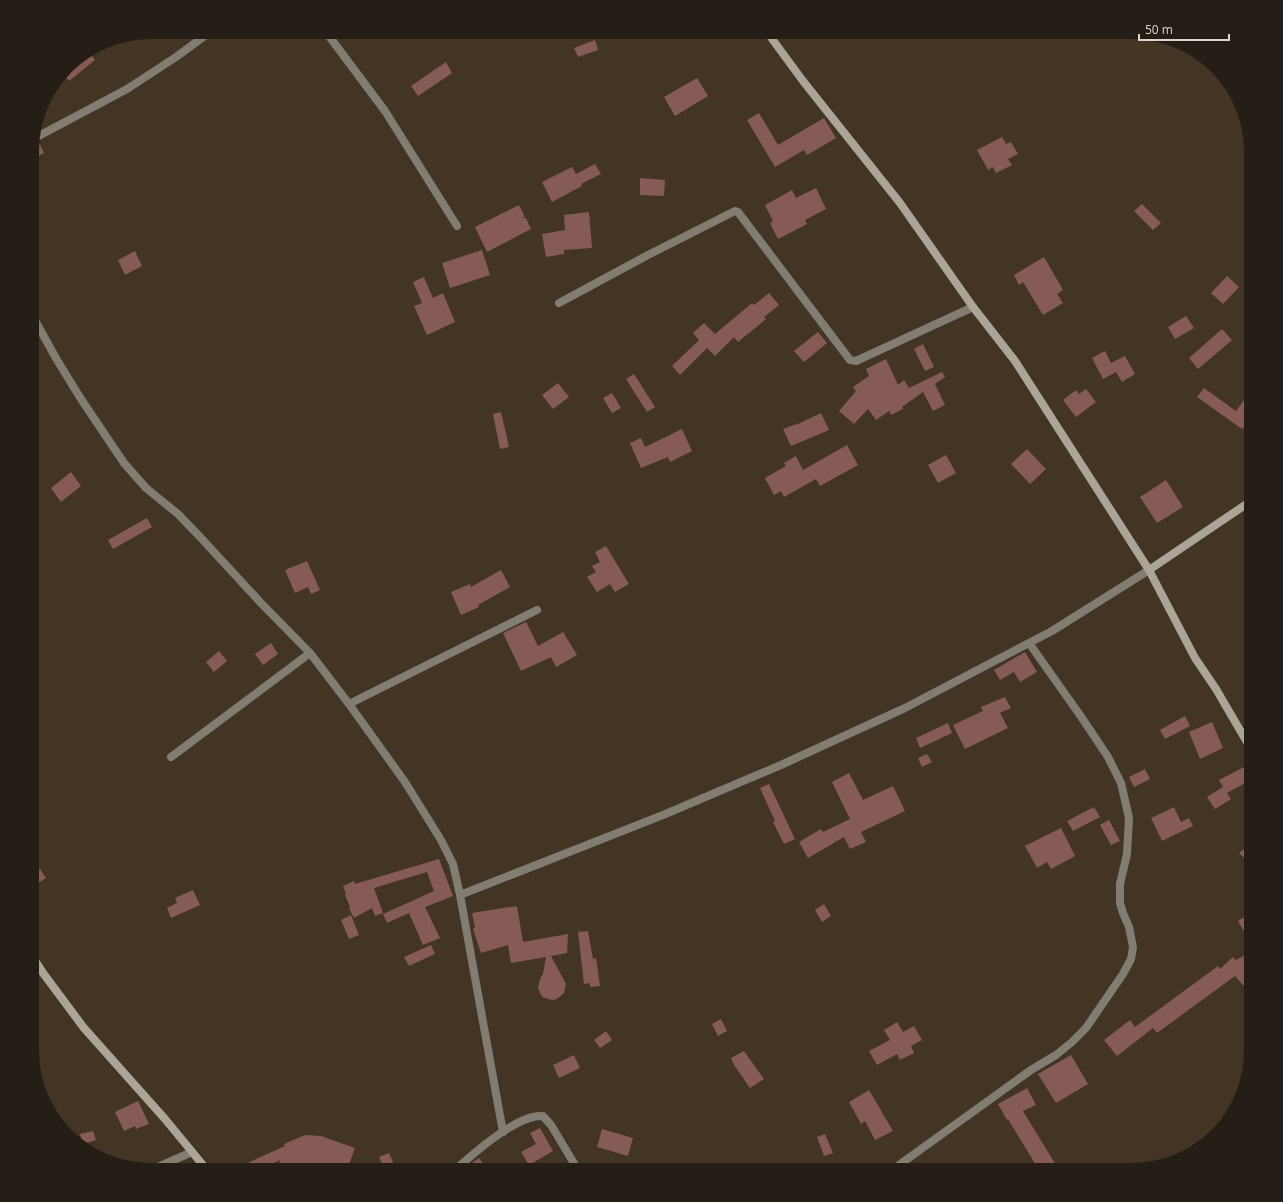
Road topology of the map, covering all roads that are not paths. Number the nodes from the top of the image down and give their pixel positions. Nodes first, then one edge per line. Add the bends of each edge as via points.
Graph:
1 (200, 39) edge
2 (331, 39) edge
3 (772, 39) edge
4 (40, 135) edge
5 (457, 226) dead end
6 (559, 303) dead end
7 (973, 307) junction
8 (39, 328) edge
9 (1244, 505) edge
10 (1149, 570) junction
11 (537, 610) dead end
12 (1029, 643) junction
13 (310, 653) junction
14 (349, 704) junction
15 (1244, 737) edge
16 (171, 757) dead end
17 (460, 895) junction
18 (39, 967) edge
19 (503, 1132) junction
20 (192, 1152) junction
21 (167, 1163) edge
22 (201, 1163) edge
23 (463, 1163) edge
24 (574, 1163) edge
25 (902, 1163) edge

1 - 4 street via 127,89
2 - 5 street via 385,110
3 - 7 street via 900,203
6 - 7 street via 735,211 850,360 856,361
7 - 10 street via 1015,361
8 - 13 street via 81,399 124,463 146,488 178,514
9 - 10 street
10 - 12 street
10 - 15 street via 1195,658
11 - 14 street
12 - 17 street via 906,708 781,765 663,815
12 - 25 street via 1087,724 1121,783 1129,818 1127,854 1120,884 1120,903 1133,947 1131,959 1086,1028 1072,1042
13 - 14 street
13 - 16 street
14 - 17 street via 405,782 441,840 453,864
17 - 19 street
18 - 20 street via 84,1028
19 - 23 street
19 - 24 street via 534,1116 542,1116 551,1125
20 - 21 street
20 - 22 street

